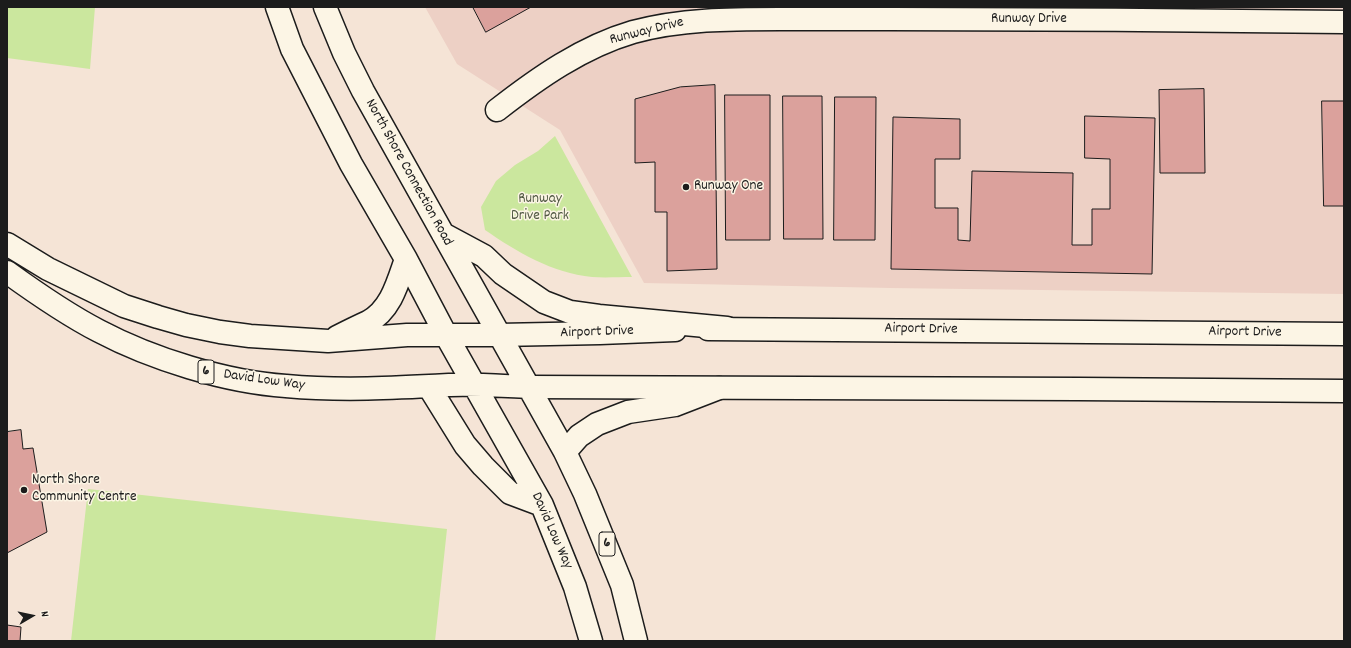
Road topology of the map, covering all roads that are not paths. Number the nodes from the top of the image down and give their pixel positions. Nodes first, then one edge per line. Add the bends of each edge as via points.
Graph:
1 (277, 7) edge
2 (325, 7) edge
3 (918, 13) edge
4 (1344, 22) edge
5 (497, 110) dead end
6 (442, 234) junction
7 (7, 244) edge
8 (406, 259) junction
9 (7, 272) edge
10 (727, 328) junction
11 (1344, 334) edge
12 (446, 335) junction
13 (499, 335) junction
14 (328, 341) junction
15 (474, 385) junction
16 (429, 387) junction
17 (528, 387) junction
18 (719, 388) junction
19 (1344, 391) edge
20 (565, 452) junction
21 (542, 505) junction
22 (591, 641) edge
23 (636, 641) edge

1 - 8 main road via 292,49 325,114
2 - 6 main road, North Shore Connection Road via 363,91
3 - 4 main road, Runway Drive
3 - 5 main road, Runway Drive via 701,20 666,24 602,43 566,61
6 - 10 main road via 484,256 503,274 544,302 570,312
6 - 13 main road, North Shore Connection Road
7 - 14 main road via 85,288 124,306 158,317 186,325 250,336
8 - 12 main road
8 - 14 main road via 393,295 378,315
9 - 16 main road, David Low Way / 6 via 58,308 99,331 132,346 207,372 285,386 366,389
10 - 11 main road, Airport Drive
10 - 13 main road, Airport Drive via 600,334
12 - 13 main road
12 - 14 main road
12 - 15 main road, David Low Way
13 - 17 main road, 6
15 - 16 main road, David Low Way
15 - 17 main road, David Low Way
15 - 21 main road, David Low Way
16 - 21 main road via 465,445 483,466 510,493
17 - 18 main road
17 - 20 main road, 6
18 - 19 main road
18 - 20 main road via 675,405 628,412 597,424 579,436
20 - 23 main road, 6 via 622,585
21 - 22 main road, David Low Way via 575,587

